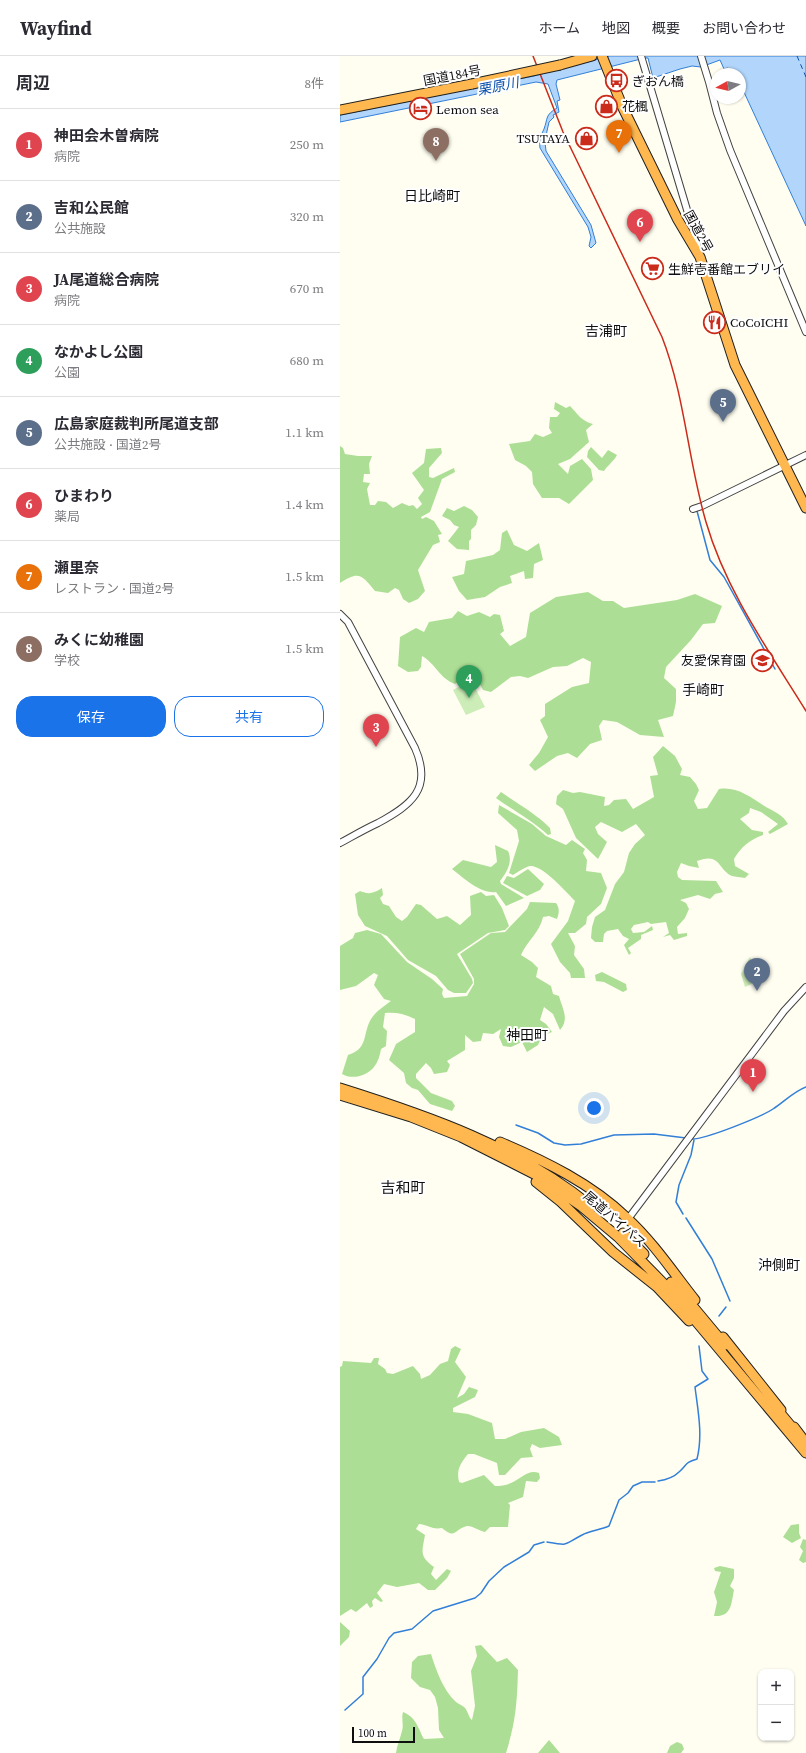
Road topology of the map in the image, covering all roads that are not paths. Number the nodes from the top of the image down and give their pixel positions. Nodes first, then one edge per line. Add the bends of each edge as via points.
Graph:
1 (592, 56) edge
2 (701, 56) edge
3 (603, 57) edge
4 (641, 57) edge
5 (340, 110) edge
6 (700, 257) junction
7 (806, 332) edge
8 (806, 455) edge
9 (785, 465) junction
10 (806, 508) edge
11 (693, 509) dead end
12 (340, 614) edge
13 (340, 843) edge
14 (806, 987) edge
15 (340, 1088) edge
16 (340, 1095) edge
17 (433, 1119) junction
18 (461, 1137) junction
19 (628, 1219) junction
20 (745, 1380) junction
21 (806, 1443) edge
22 (806, 1453) edge

1 - 5 highway, 国道184号, bridge via 472,84
2 - 7 street via 730,150
3 - 6 highway, 国道2号 via 622,108 678,220
4 - 6 street
6 - 9 highway, 国道2号 via 735,364
8 - 9 street
9 - 10 highway, 国道2号
9 - 11 street
12 - 13 street via 348,622 415,748 421,767 418,789 414,798 404,808
14 - 19 street via 784,1011
15 - 17 highway, 尾道バイパス
16 - 18 highway, 尾道バイパス via 411,1117
17 - 19 highway via 483,1136 547,1163 610,1202
17 - 21 highway, 尾道バイパス via 483,1140 539,1170 581,1198 615,1226 690,1302
18 - 20 highway via 524,1174 561,1202 613,1252 657,1286
18 - 20 highway, 尾道バイパス via 536,1175 600,1221 670,1289
19 - 21 highway via 662,1257
20 - 22 highway, 尾道バイパス

